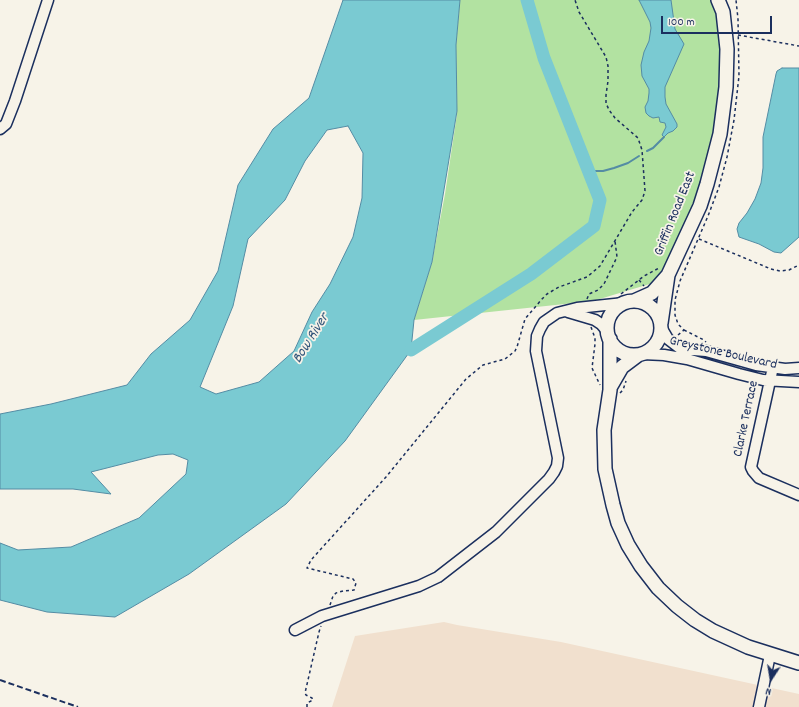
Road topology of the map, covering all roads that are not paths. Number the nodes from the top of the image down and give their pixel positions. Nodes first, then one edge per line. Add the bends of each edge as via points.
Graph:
1 (48, 0) edge
2 (718, 0) edge
3 (0, 129) edge
4 (668, 275) junction
5 (625, 300) junction
6 (564, 311) junction
7 (661, 325) junction
8 (608, 335) junction
9 (640, 354) junction
10 (773, 368) junction
11 (799, 368) edge
12 (770, 380) junction
13 (799, 382) edge
14 (605, 389) junction
15 (799, 495) edge
16 (295, 630) dead end
17 (770, 655) junction
18 (799, 663) edge
19 (760, 707) edge

1 - 3 street via 15,102 6,124
2 - 4 main road, Griffin Road East via 723,12 727,49 720,134 702,198
4 - 5 main road, Griffin Road East via 652,293
4 - 7 main road, Griffin Road East
5 - 6 street
5 - 7 main road via 644,302 652,307 658,314
5 - 8 main road via 611,314
6 - 8 street via 595,320
6 - 16 street via 556,313 544,322 536,340 536,351 558,458 554,472 496,532 438,577 419,586 322,616
7 - 9 main road via 656,344
7 - 10 street, Greystone Boulevard via 668,340 681,349 701,350
8 - 9 main road via 614,346 621,351
8 - 14 main road
9 - 12 street, Greystone Boulevard via 687,358 739,374
9 - 14 main road via 622,367
10 - 11 street, Greystone Boulevard
10 - 12 street, Clarke Terrace
12 - 13 street, Greystone Boulevard
12 - 15 street, Clarke Terrace via 751,467 758,478
14 - 17 main road via 605,469 618,523 641,566 658,588 695,620 730,639
17 - 18 main road
17 - 19 street

